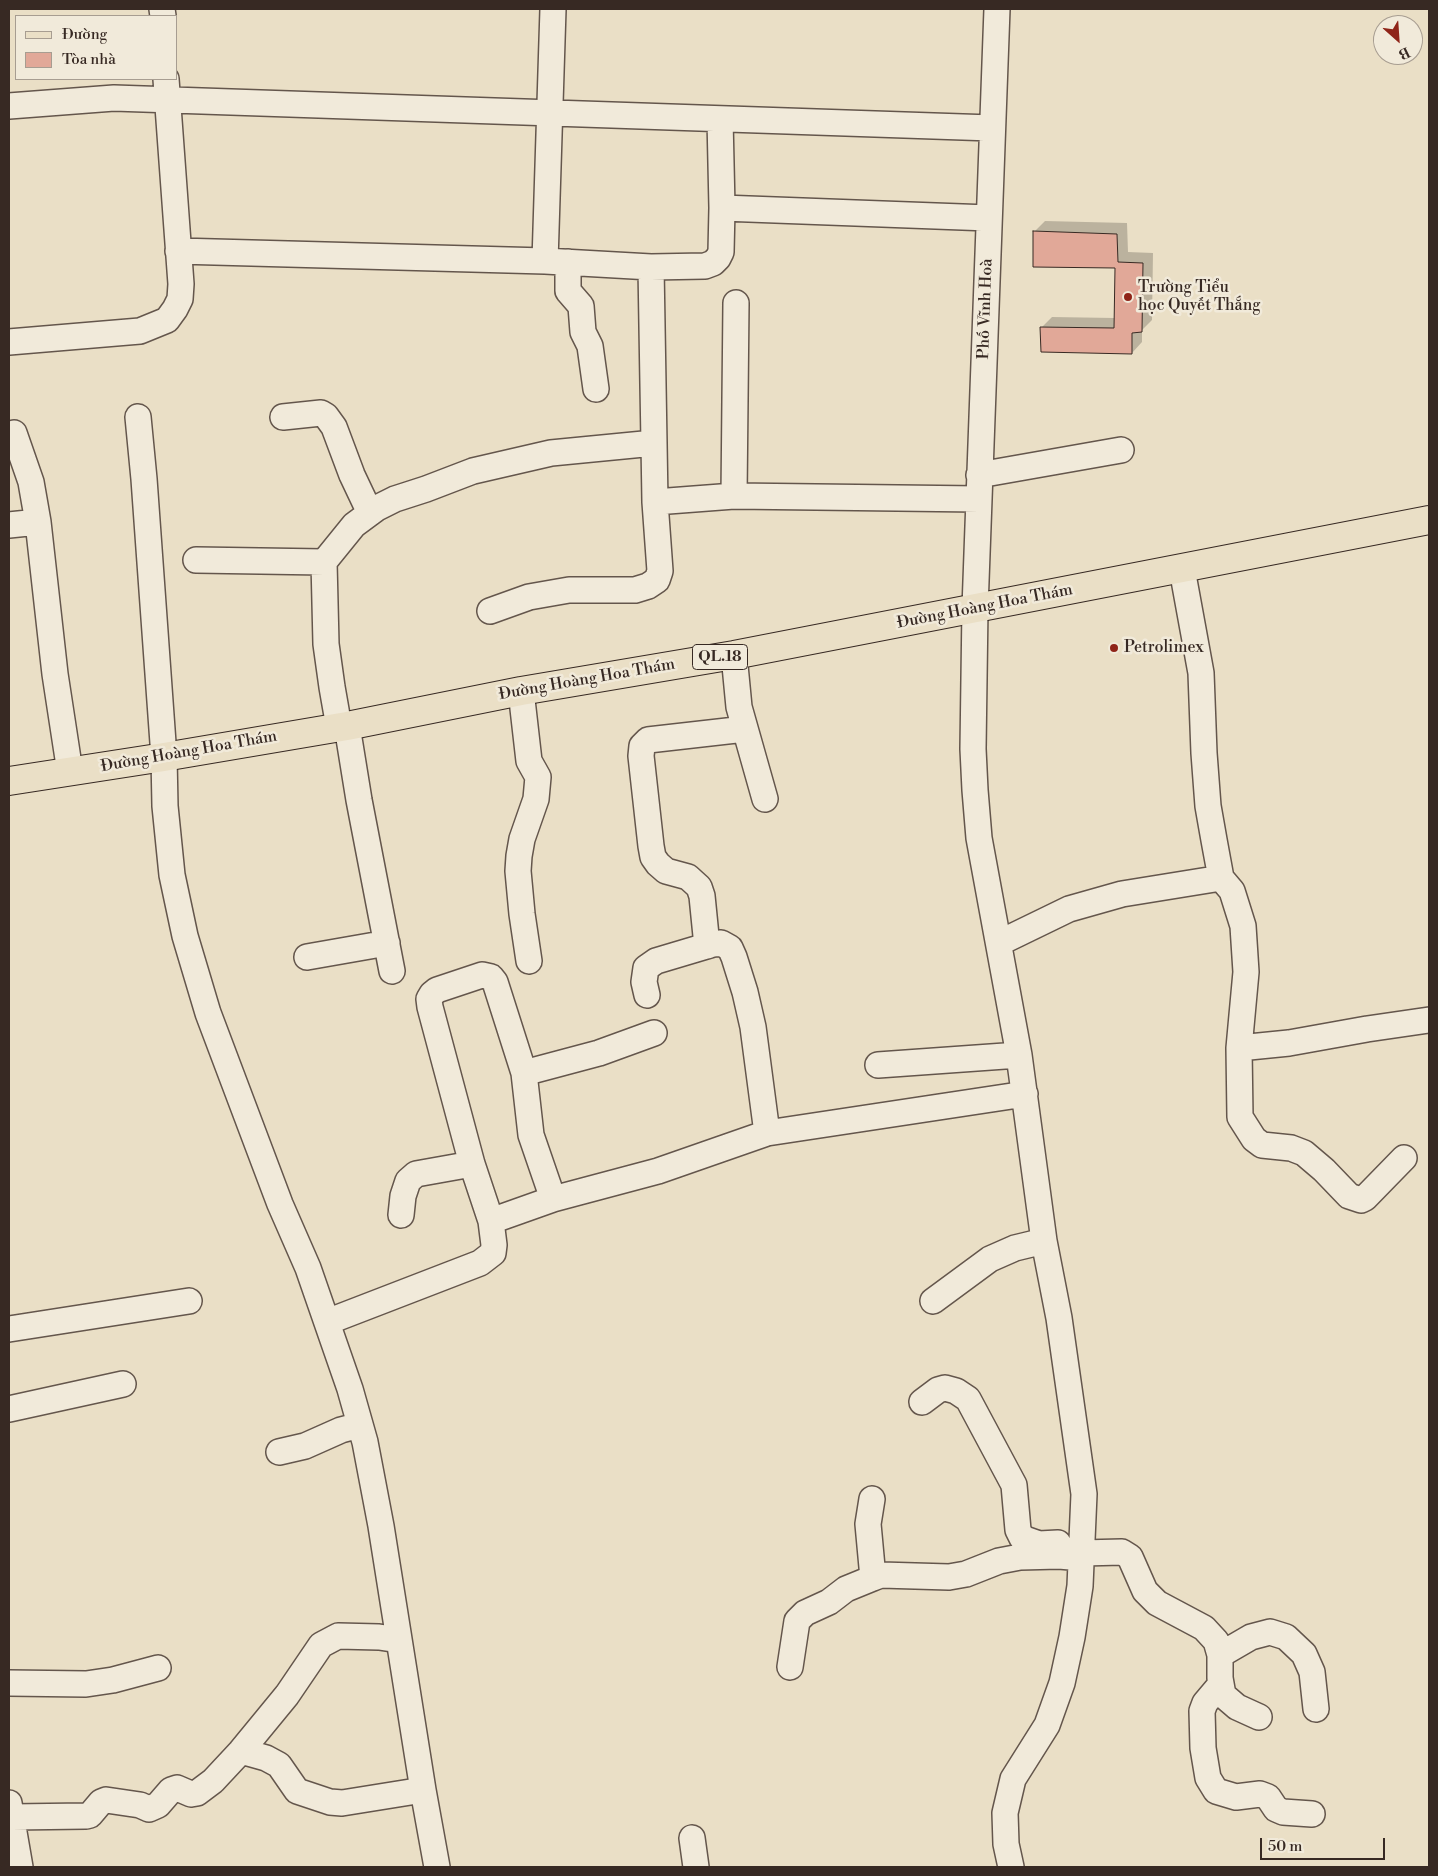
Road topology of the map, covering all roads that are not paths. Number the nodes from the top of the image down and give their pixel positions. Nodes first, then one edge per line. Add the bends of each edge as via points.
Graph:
1 (553, 9) edge
2 (997, 9) edge
3 (166, 90) edge
4 (9, 106) edge
5 (550, 113) junction
6 (720, 119) junction
7 (992, 128) junction
8 (722, 208) junction
9 (989, 218) junction
10 (178, 251) junction
11 (557, 261) junction
12 (651, 267) junction
13 (736, 303) dead end
14 (9, 342) edge
15 (596, 390) dead end
16 (283, 417) dead end
17 (138, 418) dead end
18 (14, 432) dead end
19 (654, 443) junction
20 (1121, 450) dead end
21 (979, 487) junction
22 (734, 496) junction
23 (655, 502) junction
24 (370, 513) junction
25 (1429, 520) edge
26 (38, 522) junction
27 (9, 525) edge
28 (196, 560) dead end
29 (324, 562) junction
30 (1182, 569) junction
31 (974, 608) junction
32 (490, 611) dead end
33 (734, 655) junction
34 (521, 691) junction
35 (343, 726) junction
36 (745, 729) junction
37 (164, 757) junction
38 (70, 772) junction
39 (9, 781) edge
40 (765, 799) dead end
41 (1222, 878) junction
42 (387, 943) junction
43 (999, 943) junction
44 (707, 946) junction
45 (307, 957) dead end
46 (528, 961) dead end
47 (392, 971) dead end
48 (647, 995) dead end
49 (1429, 1020) edge
50 (654, 1033) dead end
51 (1239, 1048) junction
52 (1019, 1055) junction
53 (878, 1065) dead end
54 (524, 1073) junction
55 (1025, 1094) junction
56 (767, 1133) junction
57 (1404, 1158) dead end
58 (472, 1164) junction
59 (553, 1199) junction
60 (401, 1215) dead end
61 (491, 1221) junction
62 (1044, 1241) junction
63 (189, 1301) dead end
64 (933, 1301) dead end
65 (327, 1322) junction
66 (9, 1329) edge
67 (123, 1384) dead end
68 (922, 1402) dead end
69 (9, 1409) edge
70 (360, 1425) junction
71 (279, 1452) dead end
72 (872, 1498) dead end
73 (1082, 1551) junction
74 (873, 1578) junction
75 (399, 1640) junction
76 (1220, 1654) junction
77 (790, 1667) dead end
78 (158, 1668) dead end
79 (9, 1683) edge
80 (1221, 1684) junction
81 (1316, 1709) dead end
82 (1258, 1718) dead end
83 (241, 1750) junction
84 (423, 1790) junction
85 (10, 1810) edge
86 (1312, 1814) dead end
87 (692, 1838) dead end
88 (16, 1859) edge
89 (437, 1867) edge
90 (696, 1867) edge
91 (1011, 1867) edge

1 - 5 street
2 - 7 street, Phố Vĩnh Hoà
3 - 4 street via 114,98
3 - 5 street
3 - 10 street
5 - 6 street
5 - 11 street
6 - 7 street
6 - 8 street
7 - 9 street, Phố Vĩnh Hoà
8 - 9 street
8 - 12 street via 721,252 712,264
9 - 21 street, Phố Vĩnh Hoà
10 - 11 street
10 - 14 street via 180,298 167,320 140,332
11 - 12 street
11 - 15 street via 568,291 580,306 582,332 590,346
12 - 19 street
13 - 22 street
16 - 24 street via 321,413 326,416 334,427
17 - 37 street
18 - 26 street via 30,482
19 - 23 street
19 - 24 street via 551,453 473,471 395,499
20 - 21 street
21 - 22 street
21 - 31 street, Phố Vĩnh Hoà
22 - 23 street
23 - 32 street via 660,571 657,580 648,586 635,590 569,590 529,597
24 - 29 street via 354,525
25 - 30 main road, Đường Hoàng Hoa Thám / QL.18
26 - 27 street
26 - 38 street
28 - 29 street
29 - 35 street via 326,644
30 - 31 main road, Đường Hoàng Hoa Thám / QL.18
30 - 41 street via 1201,672 1208,806
31 - 33 main road, Đường Hoàng Hoa Thám / QL.18
31 - 43 street, Phố Vĩnh Hoà via 975,790 979,838
33 - 34 main road, Đường Hoàng Hoa Thám / QL.18
33 - 36 street via 739,707
34 - 35 main road, Đường Hoàng Hoa Thám / QL.18
34 - 46 street via 529,761 538,777 536,799 522,838 518,871
35 - 37 main road, Đường Hoàng Hoa Thám / QL.18
35 - 42 street
36 - 40 street
36 - 44 street via 648,740 642,746 654,856 666,871 688,877 699,887
37 - 38 main road, Đường Hoàng Hoa Thám / QL.18
37 - 65 street via 172,876 185,936 208,1013
38 - 39 main road, Đường Hoàng Hoa Thám / QL.18
41 - 43 street via 1122,894 1069,909
41 - 51 street via 1232,891 1238,909 1245,951
42 - 45 street
42 - 47 street
43 - 52 street, Phố Vĩnh Hoà
44 - 48 street via 656,961 646,968 644,982
44 - 56 street via 721,943 730,948 734,957 753,1027
49 - 51 street via 1289,1044
50 - 54 street via 599,1053
51 - 57 street via 1240,1117 1254,1139 1262,1145 1304,1153 1349,1196 1361,1200
52 - 53 street
52 - 55 street, Phố Vĩnh Hoà
54 - 58 street via 492,978 482,975 432,994 430,1007
54 - 59 street via 531,1135
55 - 56 street
55 - 62 street, Phố Vĩnh Hoà
56 - 59 street via 658,1171
58 - 60 street via 416,1174 408,1181
58 - 61 street
59 - 61 street
61 - 65 street via 493,1253 480,1263
62 - 64 street via 1015,1248 990,1259
62 - 73 street, Phố Vĩnh Hoà via 1077,1435 1084,1494
63 - 66 street
65 - 70 street
67 - 69 street
68 - 73 street via 944,1388 968,1399 1014,1485 1018,1530 1022,1538
70 - 71 street via 305,1446
70 - 75 street via 381,1526
72 - 74 street via 868,1524
73 - 74 street via 999,1561 949,1577 881,1575
73 - 76 street via 1122,1552 1130,1557 1145,1591 1157,1603 1204,1628 1216,1641
73 - 91 street, Phố Vĩnh Hoà via 1076,1611 1062,1683 1046,1725 1013,1779 1005,1813
74 - 77 street via 846,1589 798,1621
75 - 83 street via 338,1636 328,1640
75 - 84 street
76 - 80 street
76 - 81 street via 1251,1637 1270,1632 1286,1637 1304,1654 1312,1672
78 - 79 street via 86,1684
80 - 82 street via 1223,1695
80 - 86 street via 1202,1711 1208,1778 1216,1791 1236,1797 1260,1794 1268,1797 1276,1809 1283,1812
83 - 84 street via 279,1765 297,1791 330,1802 352,1802
83 - 85 street via 213,1781 197,1793 177,1788 170,1790 154,1808 106,1800 86,1816
84 - 89 street
85 - 88 street
87 - 90 street

